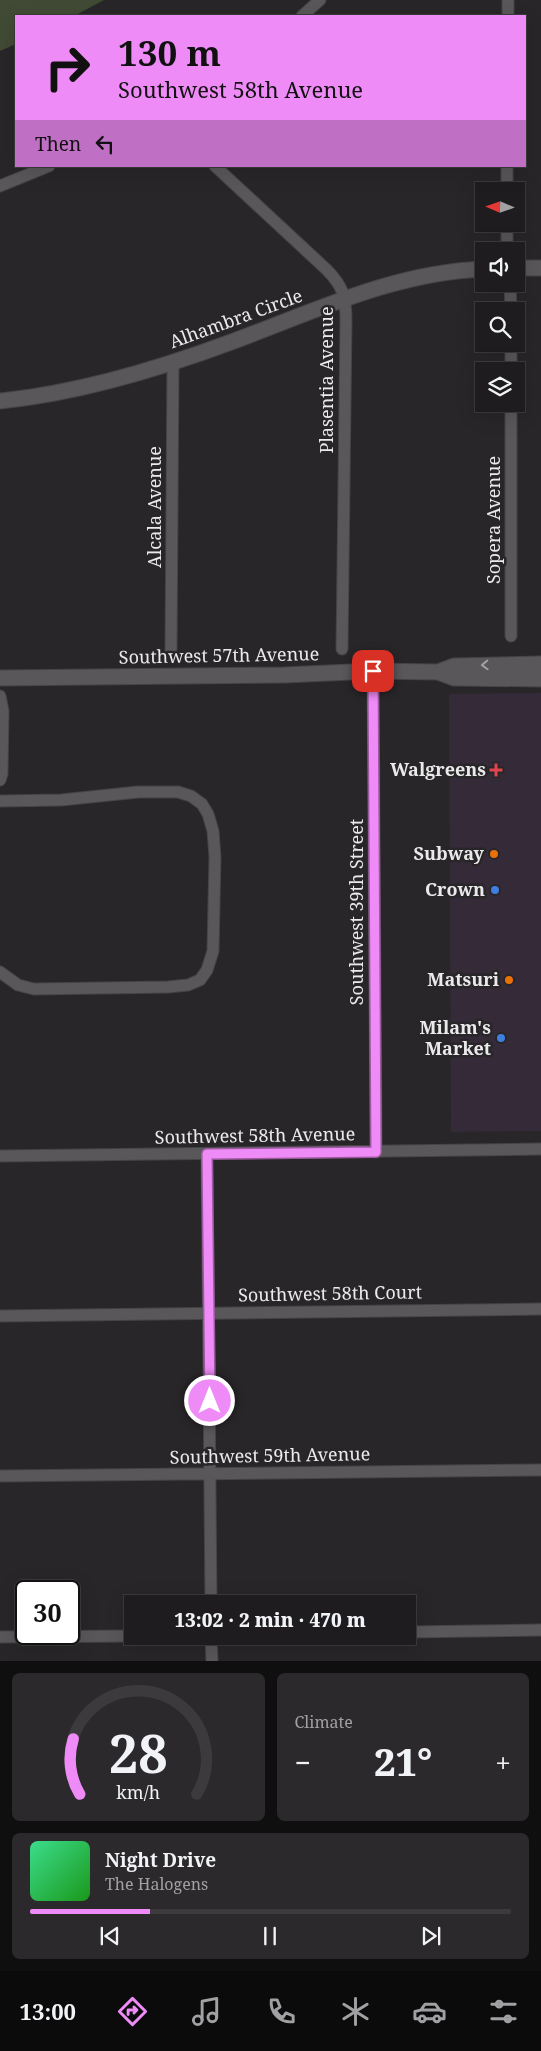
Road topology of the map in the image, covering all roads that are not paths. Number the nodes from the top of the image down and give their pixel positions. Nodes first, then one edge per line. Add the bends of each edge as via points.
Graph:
1 (320, 0) edge
2 (508, 0) edge
3 (303, 15) edge
4 (508, 15) edge
5 (47, 167) edge
6 (216, 167) edge
7 (507, 167) edge
8 (507, 182) edge
9 (0, 186) edge
10 (525, 268) edge
11 (541, 268) edge
12 (475, 270) edge
13 (344, 299) junction
14 (173, 362) junction
15 (0, 401) edge
16 (511, 412) edge
17 (511, 636) dead end
18 (342, 649) dead end
19 (172, 652) dead end
20 (538, 666) edge
21 (373, 671) junction
22 (438, 672) junction
23 (0, 678) edge
24 (541, 679) edge
25 (0, 696) edge
26 (0, 780) edge
27 (0, 801) edge
28 (0, 972) edge
29 (541, 1149) edge
30 (376, 1152) junction
31 (207, 1154) junction
32 (0, 1156) edge
33 (541, 1309) edge
34 (209, 1314) junction
35 (0, 1316) edge
36 (541, 1470) edge
37 (210, 1474) junction
38 (0, 1476) edge
39 (211, 1595) edge
40 (541, 1630) edge
41 (416, 1632) edge
42 (124, 1636) edge
43 (0, 1637) edge
44 (211, 1645) edge
45 (212, 1661) edge

1 - 3 street
2 - 4 street
5 - 9 street
6 - 13 street, Plasentia Avenue via 339,282
7 - 8 street
10 - 11 main road
12 - 13 main road, Alhambra Circle via 412,278
13 - 14 main road, Alhambra Circle
13 - 18 street, Plasentia Avenue
14 - 15 main road, Alhambra Circle via 84,387
14 - 19 street, Alcala Avenue
16 - 17 street, Sopera Avenue
20 -> 22 main road, Southwest 57th Avenue via 454,666
21 - 22 main road, Southwest 57th Avenue
21 - 23 main road, Southwest 57th Avenue
21 - 30 street, Southwest 39th Street
22 - 24 main road, Southwest 57th Avenue via 454,678
25 - 26 street via 3,711
27 - 28 street via 61,800 138,792 185,794 206,808 213,831 214,857 213,951 207,970 195,983 168,988 34,989 18,985
29 - 30 street, Southwest 58th Avenue
30 - 31 street, Southwest 58th Avenue
31 - 32 street, Southwest 58th Avenue
31 - 34 street
33 - 34 street, Southwest 58th Court
34 - 35 street, Southwest 58th Court
34 - 37 street
36 - 37 street, Southwest 59th Avenue
37 - 38 street, Southwest 59th Avenue
37 - 39 street
40 - 41 street
42 - 43 street
44 - 45 street

